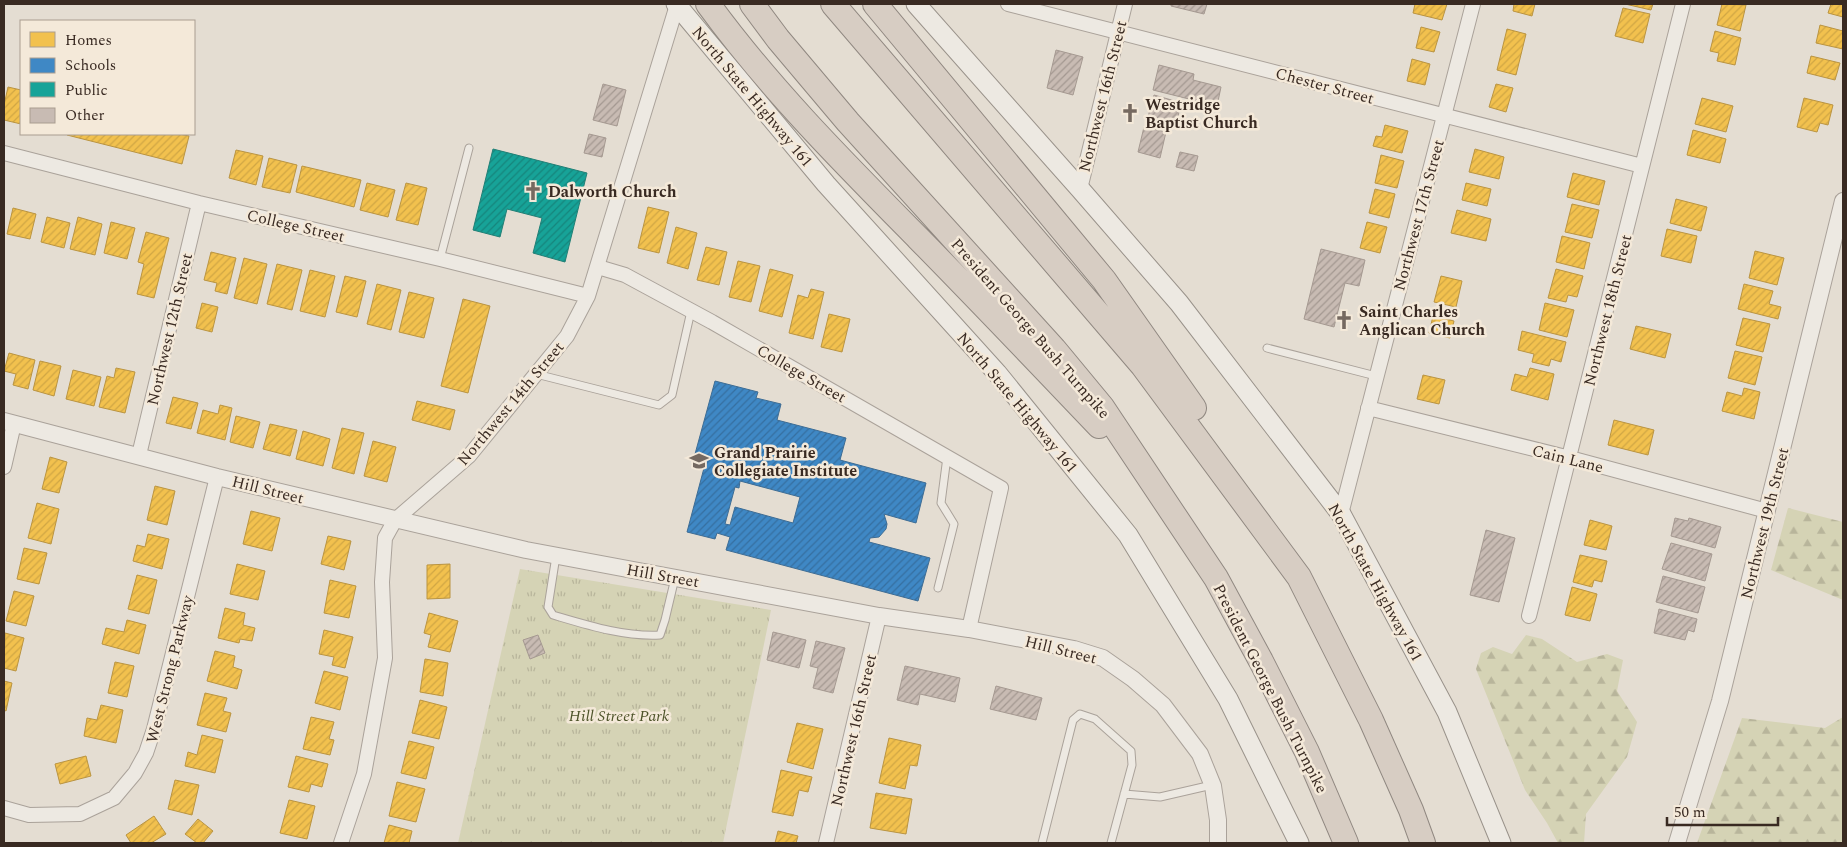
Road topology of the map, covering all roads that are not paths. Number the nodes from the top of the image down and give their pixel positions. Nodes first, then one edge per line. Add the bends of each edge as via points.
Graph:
1 (676, 4) edge
2 (708, 4) edge
3 (752, 4) edge
4 (833, 4) edge
5 (875, 4) edge
6 (1008, 4) edge
7 (1125, 4) edge
8 (1473, 4) edge
9 (1683, 4) edge
10 (919, 5) edge
11 (1118, 31) junction
12 (1444, 116) junction
13 (469, 148) dead end
14 (4, 153) edge
15 (1642, 166) junction
16 (1080, 189) junction
17 (1843, 201) edge
18 (199, 203) junction
19 (440, 259) junction
20 (598, 267) junction
21 (588, 296) junction
22 (691, 310) junction
23 (1267, 348) dead end
24 (536, 374) junction
25 (1376, 376) junction
26 (1368, 408) junction
27 (9, 422) edge
28 (139, 455) junction
29 (947, 456) junction
30 (1570, 458) junction
31 (4, 467) edge
32 (217, 477) junction
33 (1155, 487) junction
34 (1767, 511) junction
35 (1342, 514) junction
36 (395, 520) junction
37 (556, 556) junction
38 (675, 577) junction
39 (1299, 577) junction
40 (938, 588) dead end
41 (879, 616) junction
42 (1529, 616) dead end
43 (969, 629) junction
44 (1213, 785) junction
45 (1124, 794) junction
46 (4, 808) edge
47 (341, 843) edge
48 (826, 843) edge
49 (1042, 843) edge
50 (1111, 843) edge
51 (1218, 843) edge
52 (1299, 843) edge
53 (1346, 843) edge
54 (1423, 843) edge
55 (1501, 843) edge
56 (1677, 843) edge

1 - 20 street, Northwest 14th Street
1 - 52 main road, North State Highway 161 via 826,184 997,373 1128,535 1228,699
2 - 33 highway via 822,142 1026,348
3 - 33 highway, President George Bush Turnpike via 848,122 1054,349 1102,407
4 - 39 highway via 1143,366
5 - 39 highway via 1104,280 1269,516
6 - 11 street, Chester Street
7 - 11 street, Northwest 16th Street
8 - 12 street, Northwest 17th Street
9 - 15 street, Northwest 18th Street
10 - 16 main road, North State Highway 161
11 - 12 street, Chester Street
11 - 16 street, Northwest 16th Street
12 - 15 street, Chester Street
12 - 25 street, Northwest 17th Street
13 - 19 lane
14 - 18 street, College Street
15 - 30 street, Northwest 18th Street
16 - 35 main road, North State Highway 161 via 1178,303
17 - 34 street, Northwest 19th Street
18 - 19 street, College Street
18 - 28 street, Northwest 12th Street
19 - 21 street, College Street
20 - 21 street, Northwest 14th Street
20 - 22 street, College Street via 625,275
21 - 24 street, Northwest 14th Street via 567,336
22 - 24 lane via 672,395 659,405
22 - 29 street, College Street
23 - 25 lane
24 - 36 street, Northwest 14th Street via 469,456
25 - 26 street, Northwest 17th Street
26 - 30 street, Cain Lane
26 - 35 street, Northwest 17th Street
27 - 28 street, Hill Street
27 - 31 street
28 - 32 street, Hill Street
29 - 40 lane via 941,503 954,524
29 - 43 street, College Street via 1001,488
30 - 34 street, Cain Lane
30 - 42 street, Northwest 18th Street
32 - 36 street, Hill Street
32 - 46 street, West Strong Parkway via 154,729 135,773 114,798 80,814 29,815
33 - 53 highway, President George Bush Turnpike via 1216,578 1261,661 1307,752
34 - 56 street, Northwest 19th Street via 1720,701
35 - 55 main road, North State Highway 161 via 1447,712
36 - 37 street, Hill Street
36 - 47 street, Northwest 14th Street via 385,538 382,582 385,658 364,774
37 - 38 street, Hill Street
37 - 38 lane via 548,607 553,615 646,636 660,634
38 - 41 street, Hill Street
39 - 54 highway via 1371,720
41 - 43 street, Hill Street
41 - 48 street, Northwest 16th Street
43 - 44 street, Hill Street via 1074,649 1102,658 1163,705 1200,754
44 - 45 lane via 1160,798
44 - 51 street, Hill Street
45 - 49 lane via 1132,765 1131,750 1095,719 1080,714 1073,720
45 - 50 lane

